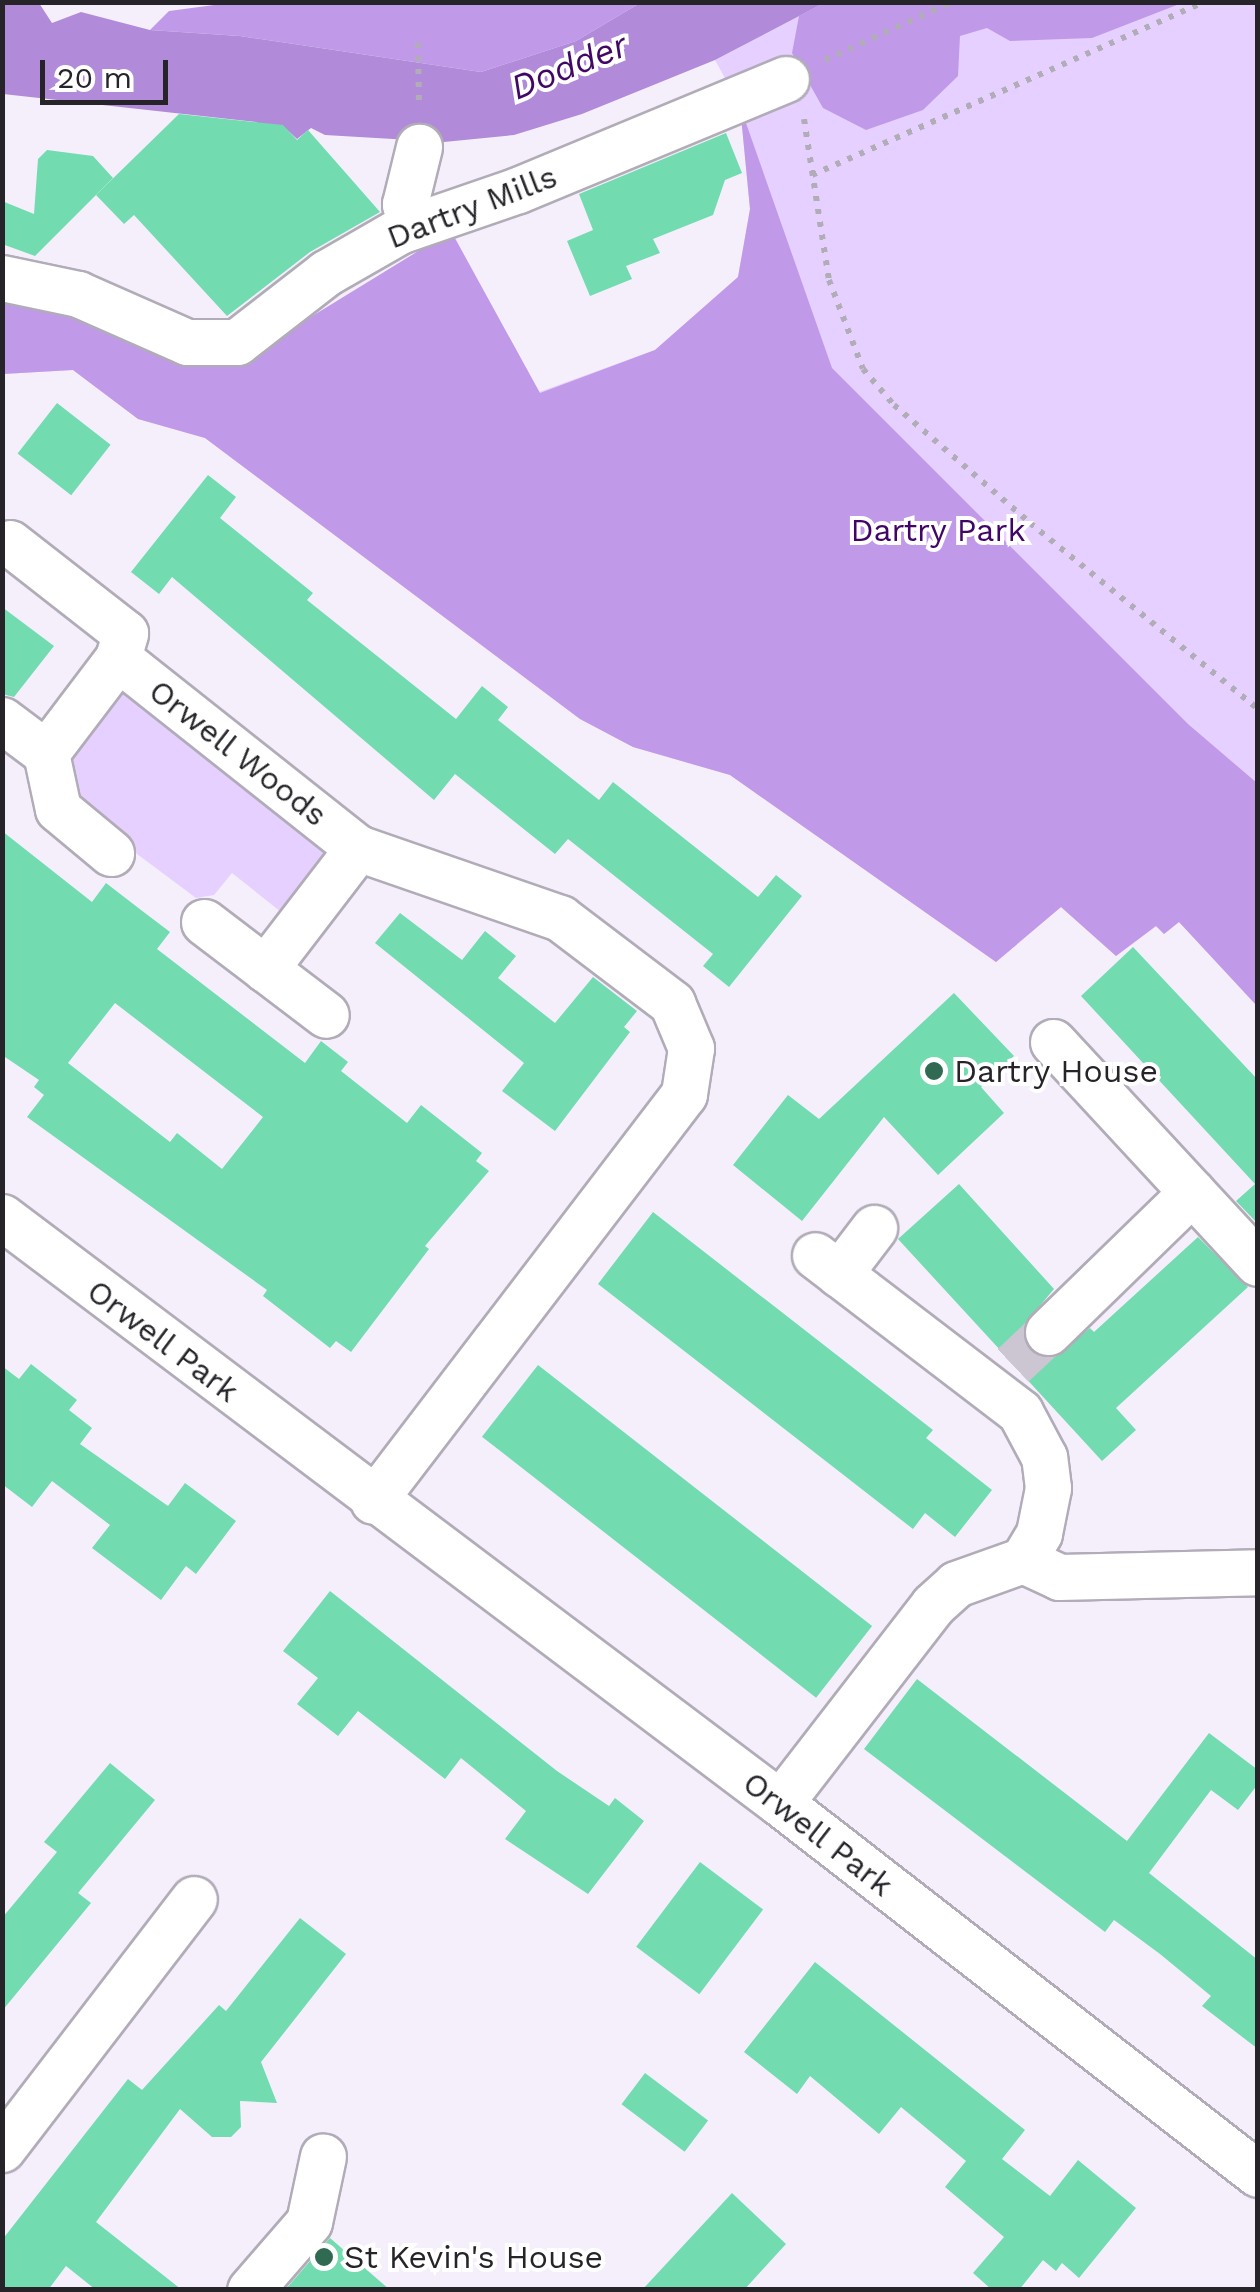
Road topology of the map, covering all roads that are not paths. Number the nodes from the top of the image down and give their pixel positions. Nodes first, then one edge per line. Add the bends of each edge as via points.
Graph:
1 (786, 79) road end
2 (419, 147) road end
3 (412, 226) junction
4 (2, 278) edge
5 (10, 543) dead end
6 (118, 658) junction
7 (2, 720) edge
8 (46, 753) junction
9 (358, 848) junction
10 (111, 853) dead end
11 (204, 922) dead end
12 (265, 969) junction
13 (326, 1015) dead end
14 (1053, 1042) dead end
15 (1192, 1192) junction
16 (2, 1216) edge
17 (874, 1228) dead end
18 (1258, 1263) edge
19 (1048, 1332) tunnel mouth
20 (373, 1501) junction
21 (1023, 1560) junction
22 (1258, 1572) edge
23 (780, 1803) junction
24 (194, 1899) dead end
25 (2, 2149) edge
26 (323, 2156) dead end
27 (1258, 2174) edge
28 (250, 2290) edge

1 - 3 street, Dartry Mills via 518,190
2 - 3 street via 405,204
3 - 4 street, Dartry Mills via 326,273 236,342 188,342 78,294
5 - 6 street, Orwell Woods via 125,632
6 - 8 street, Orwell Woods
6 - 9 street, Orwell Woods
7 - 8 street
8 - 10 street via 58,809
9 - 12 street, Orwell Woods
9 - 20 street, Orwell Woods via 560,918 672,1003 691,1048 684,1094
11 - 12 street
12 - 13 street
14 - 15 street
15 - 18 street
15 - 19 street
16 - 20 street, Orwell Park
17 - 21 street via 827,1264 1002,1376 1044,1456 1047,1508
20 - 23 street, Orwell Park
21 - 22 street via 1059,1577 1154,1580
21 - 23 street via 956,1584 933,1605
23 - 27 street, Orwell Park
24 - 25 street
26 - 28 street via 309,2222

